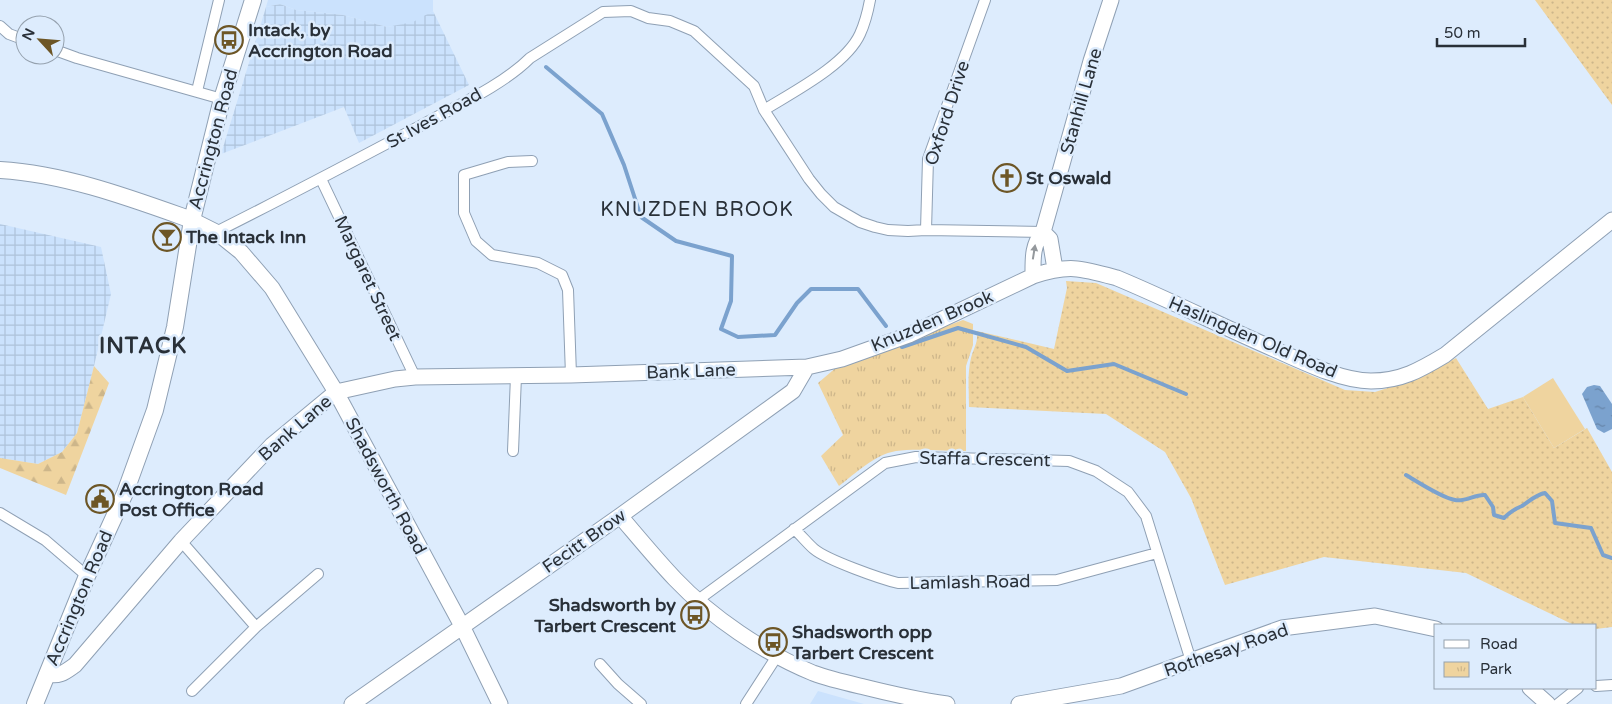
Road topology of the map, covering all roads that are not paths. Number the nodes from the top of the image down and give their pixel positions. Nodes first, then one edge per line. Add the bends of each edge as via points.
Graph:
1 (219, 0) edge
2 (253, 0) edge
3 (870, 0) edge
4 (985, 0) edge
5 (1111, 0) edge
6 (0, 26) edge
7 (15, 36) edge
8 (65, 54) edge
9 (197, 91) junction
10 (222, 99) junction
11 (764, 110) junction
12 (532, 161) dead end
13 (0, 170) edge
14 (322, 179) junction
15 (192, 220) junction
16 (1612, 220) edge
17 (926, 230) junction
18 (216, 232) junction
19 (1043, 232) junction
20 (1056, 269) junction
21 (1033, 276) junction
22 (807, 368) junction
23 (570, 375) junction
24 (516, 376) junction
25 (415, 377) junction
26 (336, 392) junction
27 (513, 451) dead end
28 (0, 513) edge
29 (620, 516) junction
30 (794, 529) junction
31 (181, 541) junction
32 (1157, 553) junction
33 (318, 574) dead end
34 (87, 576) junction
35 (698, 600) junction
36 (462, 626) junction
37 (256, 627) junction
38 (1434, 629) edge
39 (777, 656) junction
40 (1191, 661) junction
41 (600, 664) dead end
42 (47, 674) junction
43 (1612, 685) edge
44 (1597, 686) edge
45 (1531, 689) edge
46 (1577, 689) edge
47 (192, 691) dead end
48 (35, 704) edge
49 (353, 704) edge
50 (500, 704) edge
51 (641, 704) edge
52 (746, 704) edge
53 (947, 704) edge
54 (1019, 704) edge
55 (1548, 704) edge
56 (1558, 704) edge

1 - 9 street, Accrington Road
2 - 10 main road, Accrington Road
3 - 11 street via 865,22 853,46 826,71
4 - 17 street, Oxford Drive via 928,159
5 - 19 main road, Stanhill Lane
6 - 7 street
8 - 9 street
9 - 10 street
10 - 15 main road, Accrington Road
11 - 14 street, St Ives Road via 754,86 694,30 631,11 603,12 474,97
11 - 17 street, St Ives Road via 809,179 834,207 874,227 898,231
12 - 23 street via 508,162 464,175 464,213 476,241 492,255 538,263 562,275 568,290
13 - 15 main road via 62,179
14 - 18 street, St Ives Road
14 - 25 street, Margaret Street
15 - 18 main road, Shadsworth Road
15 - 34 main road, Accrington Road via 175,327 155,410 126,493
16 - 20 main road, Haslingden Old Road via 1446,355 1400,379 1357,380 1311,366 1117,278 1078,268
17 - 19 street, St Ives Road
18 - 26 main road, Shadsworth Road via 241,252 272,288
19 - 20 main road via 1050,239
21 -> 19 main road, Stanhill Lane via 1034,248
20 - 21 main road, Knuzden Brook
21 - 22 main road, Knuzden Brook via 909,335
22 - 23 main road, Bank Lane
22 - 29 main road, Fecitt Brow via 793,391
23 - 24 main road, Bank Lane
24 - 25 main road, Bank Lane
24 - 27 street
25 - 26 main road, Bank Lane
26 - 31 main road, Bank Lane via 272,445
26 - 36 main road, Shadsworth Road
28 - 34 street via 45,540
29 - 35 main road via 676,580
29 - 36 main road, Fecitt Brow
30 - 32 street, Lamlash Road via 824,556 898,583 1057,580
30 - 32 street, Staffa Crescent via 885,463 916,456 1070,462 1096,471 1128,492 1146,516
30 - 35 street, Staffa Crescent
31 - 37 street
31 - 42 main road, Bank Lane via 76,665 56,676
32 - 40 street, Staffa Crescent
33 - 37 street
34 - 42 main road, Accrington Road
35 - 39 main road via 734,630
36 - 49 main road, Fecitt Brow
36 - 50 main road, Shadsworth Road
37 - 47 street
38 - 40 main road, Rothesay Road via 1375,616 1282,628
39 - 52 street
39 - 53 main road via 844,682 915,700
40 - 54 main road, Rothesay Road via 1121,686
41 - 51 street
42 - 48 main road, Accrington Road
43 - 44 street
45 - 55 main road
46 - 56 street

